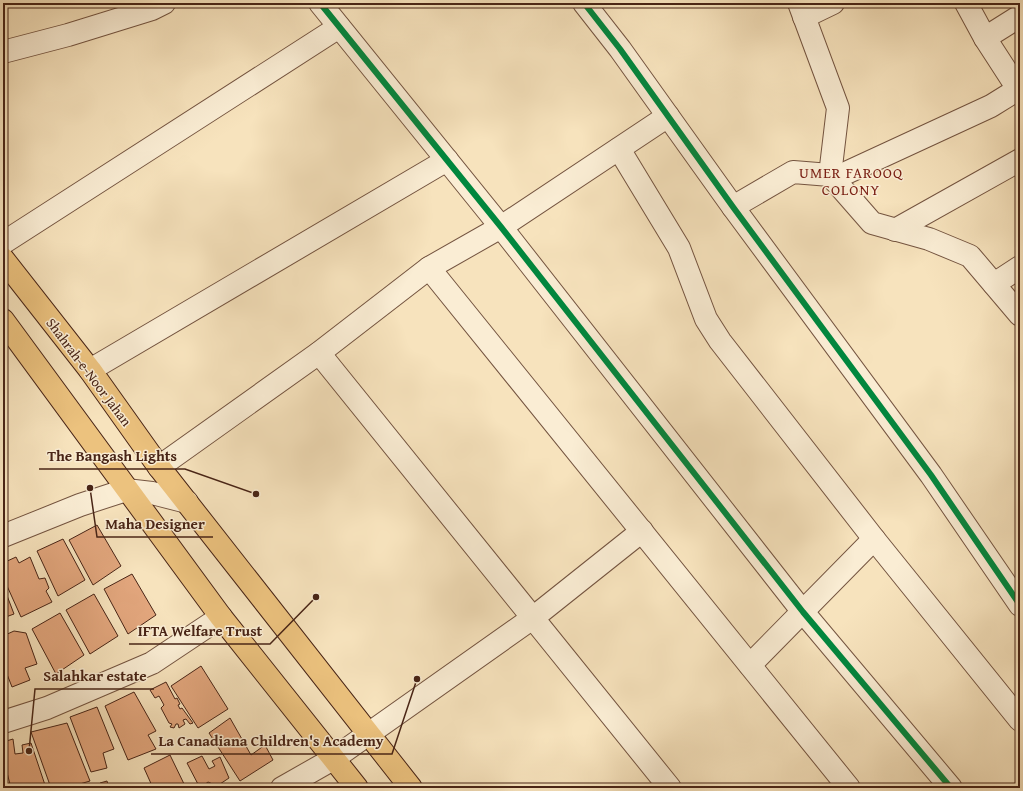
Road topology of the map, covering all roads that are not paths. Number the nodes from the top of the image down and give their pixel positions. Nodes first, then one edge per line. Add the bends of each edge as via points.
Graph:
1 (164, 3) edge
2 (320, 3) edge
3 (584, 3) edge
4 (833, 3) edge
5 (966, 3) edge
6 (802, 10) edge
7 (1020, 16) edge
8 (340, 27) junction
9 (985, 38) junction
10 (3, 52) edge
11 (1019, 88) edge
12 (668, 116) junction
13 (619, 149) junction
14 (447, 160) junction
15 (1020, 160) edge
16 (832, 177) junction
17 (733, 207) junction
18 (501, 227) junction
19 (895, 230) junction
20 (3, 243) edge
21 (3, 259) edge
22 (1020, 267) edge
23 (429, 268) junction
24 (994, 284) junction
25 (1020, 315) edge
26 (3, 320) edge
27 (319, 353) junction
28 (90, 370) junction
29 (159, 467) junction
30 (126, 490) junction
31 (187, 502) junction
32 (642, 531) junction
33 (3, 536) edge
34 (874, 539) junction
35 (1020, 605) edge
36 (803, 612) junction
37 (221, 617) junction
38 (534, 617) junction
39 (750, 665) junction
40 (1020, 720) edge
41 (3, 722) edge
42 (369, 734) junction
43 (333, 759) junction
44 (282, 788) edge
45 (356, 788) edge
46 (411, 788) edge
47 (670, 788) edge
48 (849, 788) edge
49 (951, 788) edge

1 - 10 street via 84,30
2 - 8 street
3 - 12 street
4 - 6 street
5 - 9 street
6 - 16 street via 838,108
7 - 9 street
8 - 14 street
8 - 20 street
9 - 11 street
11 - 16 street via 991,106
12 - 13 street
12 - 17 street
13 - 18 street
13 - 34 street via 678,248 706,319 720,341
14 - 18 street
14 - 28 street
15 - 19 street
16 - 17 street via 793,172
16 - 19 street via 872,224
17 - 35 street via 931,475
18 - 23 street
18 - 36 street
19 - 24 street via 929,239 970,256
21 - 28 main road, Shahrah-e-Noor Jahan
22 - 24 street
23 - 27 street
23 - 32 street
24 - 25 street
26 - 30 main road
27 - 29 street
27 - 38 street
28 - 29 main road, Shahrah-e-Noor Jahan
29 - 31 main road, Shahrah-e-Noor Jahan
30 - 31 street via 152,493
30 - 33 street via 80,505
30 - 37 main road
31 - 42 main road, Shahrah-e-Noor Jahan
32 - 38 street
32 - 39 street
34 - 36 street
34 - 40 street
36 - 39 street
36 - 49 street
37 - 41 street via 152,663 47,708
37 - 43 main road
38 - 42 street
38 - 47 street
39 - 48 street
42 - 43 street
42 - 46 main road, Shahrah-e-Noor Jahan
43 - 44 street
43 - 45 main road

